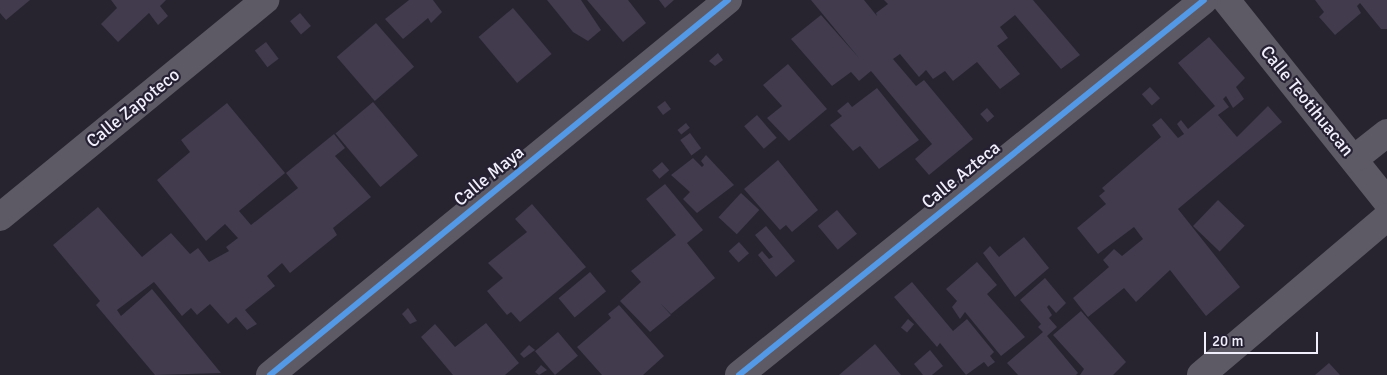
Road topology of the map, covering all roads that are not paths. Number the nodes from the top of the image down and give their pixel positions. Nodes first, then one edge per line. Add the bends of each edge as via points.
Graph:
1 (265, 0) edge
2 (728, 0) edge
3 (1204, 0) edge
4 (1226, 0) edge
5 (1387, 133) edge
6 (1354, 159) junction
7 (1387, 202) edge
8 (0, 217) edge
9 (1387, 217) edge
10 (270, 375) edge
11 (739, 375) edge
12 (1201, 375) edge

1 - 8 street, Calle Zapoteco
2 - 10 street, Calle Maya
3 - 11 street, Calle Azteca
4 - 6 street, Calle Teotihuacan
5 - 6 street
6 - 7 street, Calle Teotihuacan
9 - 12 street

